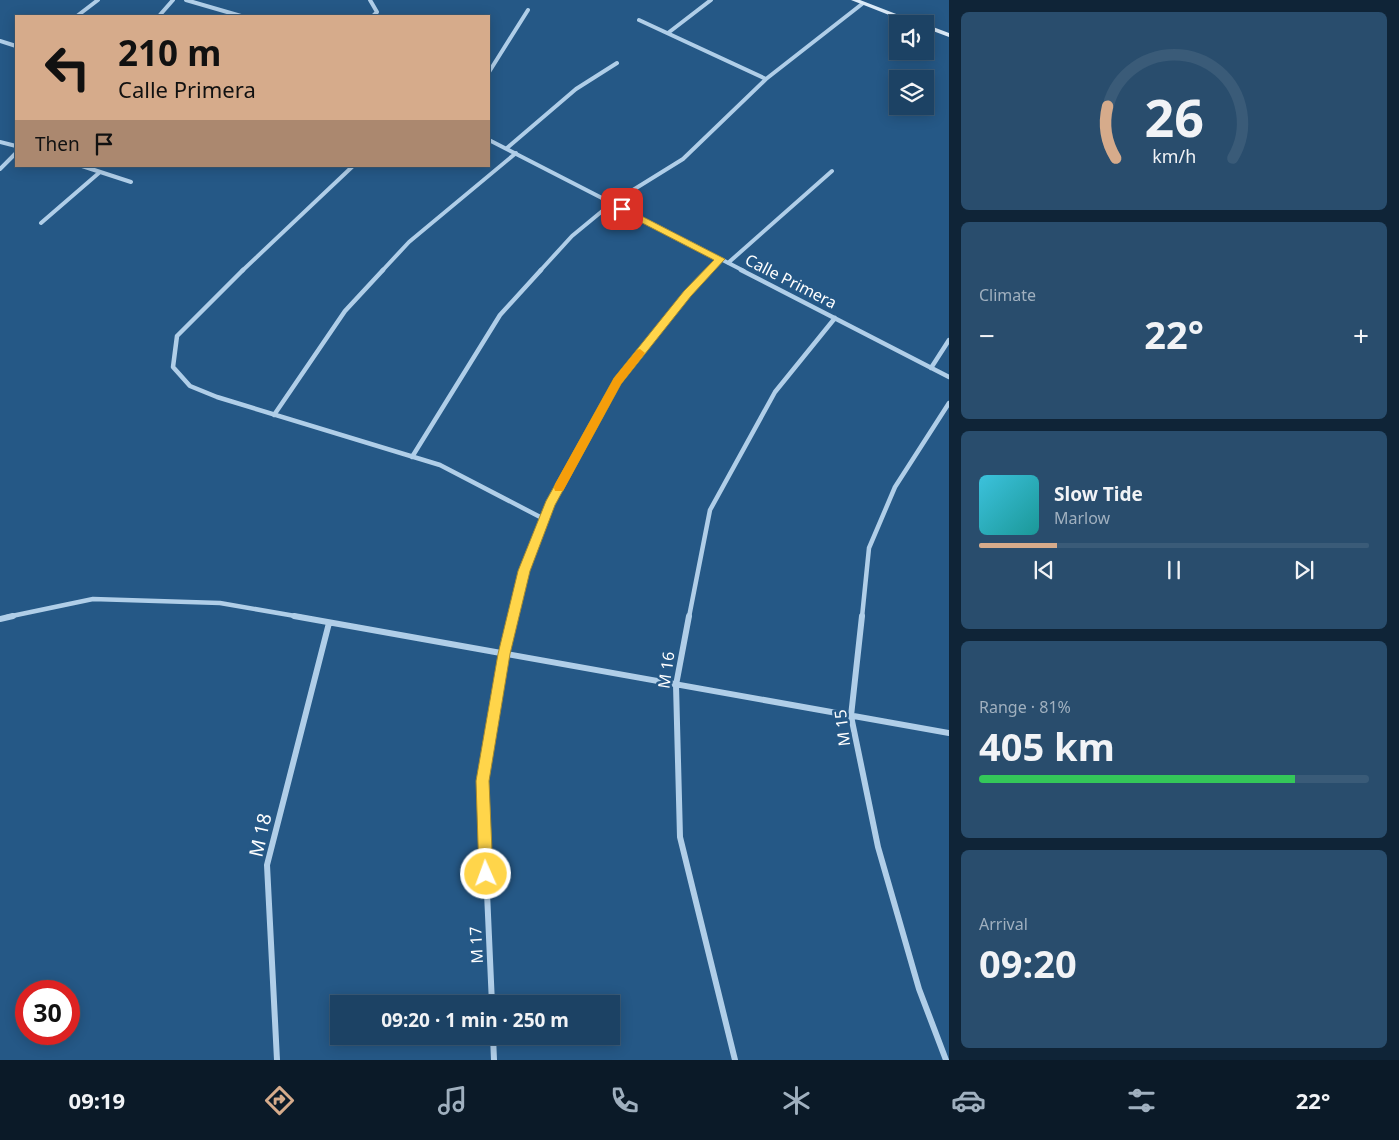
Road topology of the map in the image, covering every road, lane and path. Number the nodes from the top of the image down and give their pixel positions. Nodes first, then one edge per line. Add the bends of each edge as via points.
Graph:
1 (98, 0) edge
2 (173, 0) edge
3 (186, 0) edge
4 (370, 0) edge
5 (711, 0) edge
6 (854, 0) edge
7 (862, 4) junction
8 (528, 10) dead end
9 (78, 15) edge
10 (160, 15) edge
11 (238, 15) edge
12 (374, 15) edge
13 (893, 15) edge
14 (639, 20) dead end
15 (934, 29) edge
16 (668, 33) junction
17 (949, 35) edge
18 (0, 41) edge
19 (15, 46) edge
20 (617, 64) dead end
21 (490, 70) edge
22 (766, 79) junction
23 (490, 140) edge
24 (0, 142) edge
25 (15, 146) edge
26 (507, 148) junction
27 (516, 153) junction
28 (15, 154) edge
29 (85, 167) edge
30 (352, 167) edge
31 (0, 169) edge
32 (832, 171) dead end
33 (100, 172) junction
34 (131, 182) dead end
35 (612, 203) junction
36 (41, 223) dead end
37 (720, 259) junction
38 (728, 263) junction
39 (835, 318) junction
40 (949, 340) edge
41 (931, 368) junction
42 (949, 377) edge
43 (949, 403) edge
44 (274, 416) junction
45 (412, 457) junction
46 (544, 519) junction
47 (0, 619) edge
48 (329, 623) junction
49 (504, 654) junction
50 (676, 685) junction
51 (851, 716) junction
52 (949, 733) edge
53 (492, 995) edge
54 (493, 1045) edge
55 (277, 1060) edge
56 (494, 1060) edge
57 (735, 1060) edge
58 (946, 1060) edge

1 - 9 street
2 - 10 street
3 - 11 street
4 - 12 street via 377,12
5 - 16 street
6 - 7 street
7 - 13 street
7 - 22 street
8 - 21 street
14 - 16 street
15 - 17 street
16 - 22 street
18 - 19 street
20 - 26 street via 576,89
22 - 35 street via 683,158
23 - 26 street, Calle Primera
24 - 25 street
26 - 27 street, Calle Primera
27 - 35 street, Calle Primera
27 - 44 street via 402,249 346,311
28 - 31 street
29 - 33 street
30 - 44 street via 177,336 173,367 190,386
32 - 38 street
33 - 34 street
33 - 36 street
35 - 37 street, Calle Primera
35 - 45 street via 572,236 500,315
37 - 38 street, Calle Primera
37 - 46 street, M 17 via 618,381
38 - 39 street, Calle Primera
39 - 41 street, Calle Primera
39 - 50 street, M 16 via 775,392 710,510
40 - 41 street
41 - 42 street, Calle Primera
43 - 51 street, M 15 via 895,488 869,548
44 - 45 street
45 - 46 street via 440,465
46 - 49 street, M 17 via 524,571
47 - 48 street via 93,599 220,603
48 - 49 street
48 - 55 street, M 18 via 267,864
49 - 50 street
49 - 53 street, M 17 via 482,781
50 - 51 street
50 - 57 street, M 16 via 680,838
51 - 52 street
51 - 58 street, M 15 via 881,857 919,989
54 - 56 street

